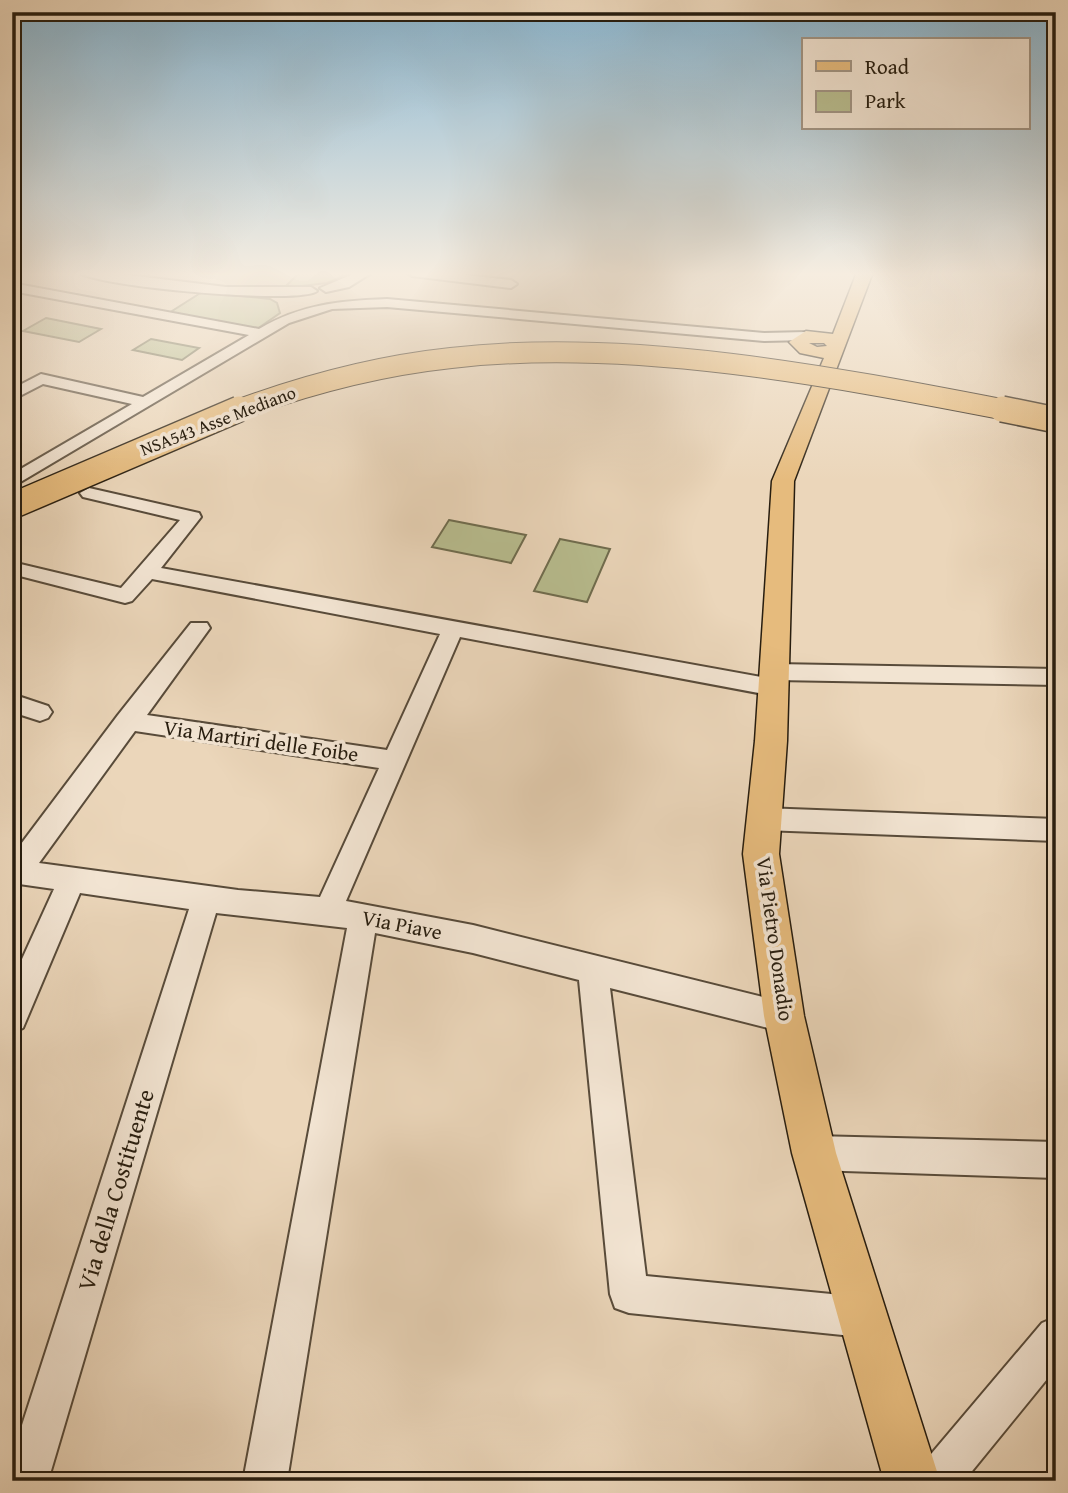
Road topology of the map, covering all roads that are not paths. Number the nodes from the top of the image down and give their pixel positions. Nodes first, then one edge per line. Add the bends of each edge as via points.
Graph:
1 (245, 342) edge
2 (787, 342) edge
3 (825, 342) edge
4 (825, 342) edge
5 (818, 348) junction
6 (12, 396) edge
7 (144, 402) junction
8 (1056, 413) edge
9 (1056, 420) edge
10 (12, 482) edge
11 (12, 492) edge
12 (89, 493) dead end
13 (12, 506) edge
14 (12, 568) edge
15 (147, 572) junction
16 (454, 627) junction
17 (199, 628) dead end
18 (1056, 677) edge
19 (774, 680) junction
20 (12, 703) edge
21 (40, 712) dead end
22 (126, 721) junction
23 (396, 761) junction
24 (763, 818) junction
25 (1056, 830) edge
26 (14, 872) edge
27 (72, 880) junction
28 (206, 899) junction
29 (328, 911) junction
30 (363, 918) junction
31 (593, 970) junction
32 (785, 1016) junction
33 (12, 1017) edge
34 (814, 1153) junction
35 (1056, 1160) edge
36 (862, 1317) junction
37 (1056, 1337) edge
38 (26, 1481) edge
39 (265, 1481) edge
40 (912, 1481) edge
41 (936, 1481) edge

1 - 7 street
2 - 5 street
3 - 5 main road, Via Pietro Donadio
4 - 5 main road
5 - 19 main road, Via Pietro Donadio via 783,481
6 - 7 street via 41,379
7 - 10 street
8 - 11 highway, NSA543 Asse Mediano, bridge via 921,386 656,351 568,345 464,348 384,358 265,387 132,438
9 - 13 highway, NSA543 Asse Mediano, bridge via 842,381 652,356 588,351 520,353 438,360 350,375 261,402
12 - 15 street via 192,517
14 - 15 street via 125,596
15 - 16 street
16 - 19 street
16 - 23 street
17 - 22 street
18 - 19 street
19 - 24 main road, Via Pietro Donadio
20 - 21 street
22 - 23 street, Via Martiri delle Foibe
22 - 26 street
23 - 29 street
24 - 25 street
24 - 32 main road, Via Pietro Donadio via 761,854
26 - 27 street, Via Piave
27 - 28 street, Via Piave
27 - 33 street
28 - 29 street, Via Piave
28 - 38 street, Via della Costituente
29 - 30 street, Via Piave
30 - 31 street, Via Piave via 474,939
30 - 39 street
31 - 32 street, Via Piave
31 - 36 street via 629,1294
32 - 34 main road, Via Pietro Donadio
34 - 35 street
34 - 36 main road, Via Pietro Donadio
36 - 40 main road, Via Pietro Donadio
37 - 41 street

